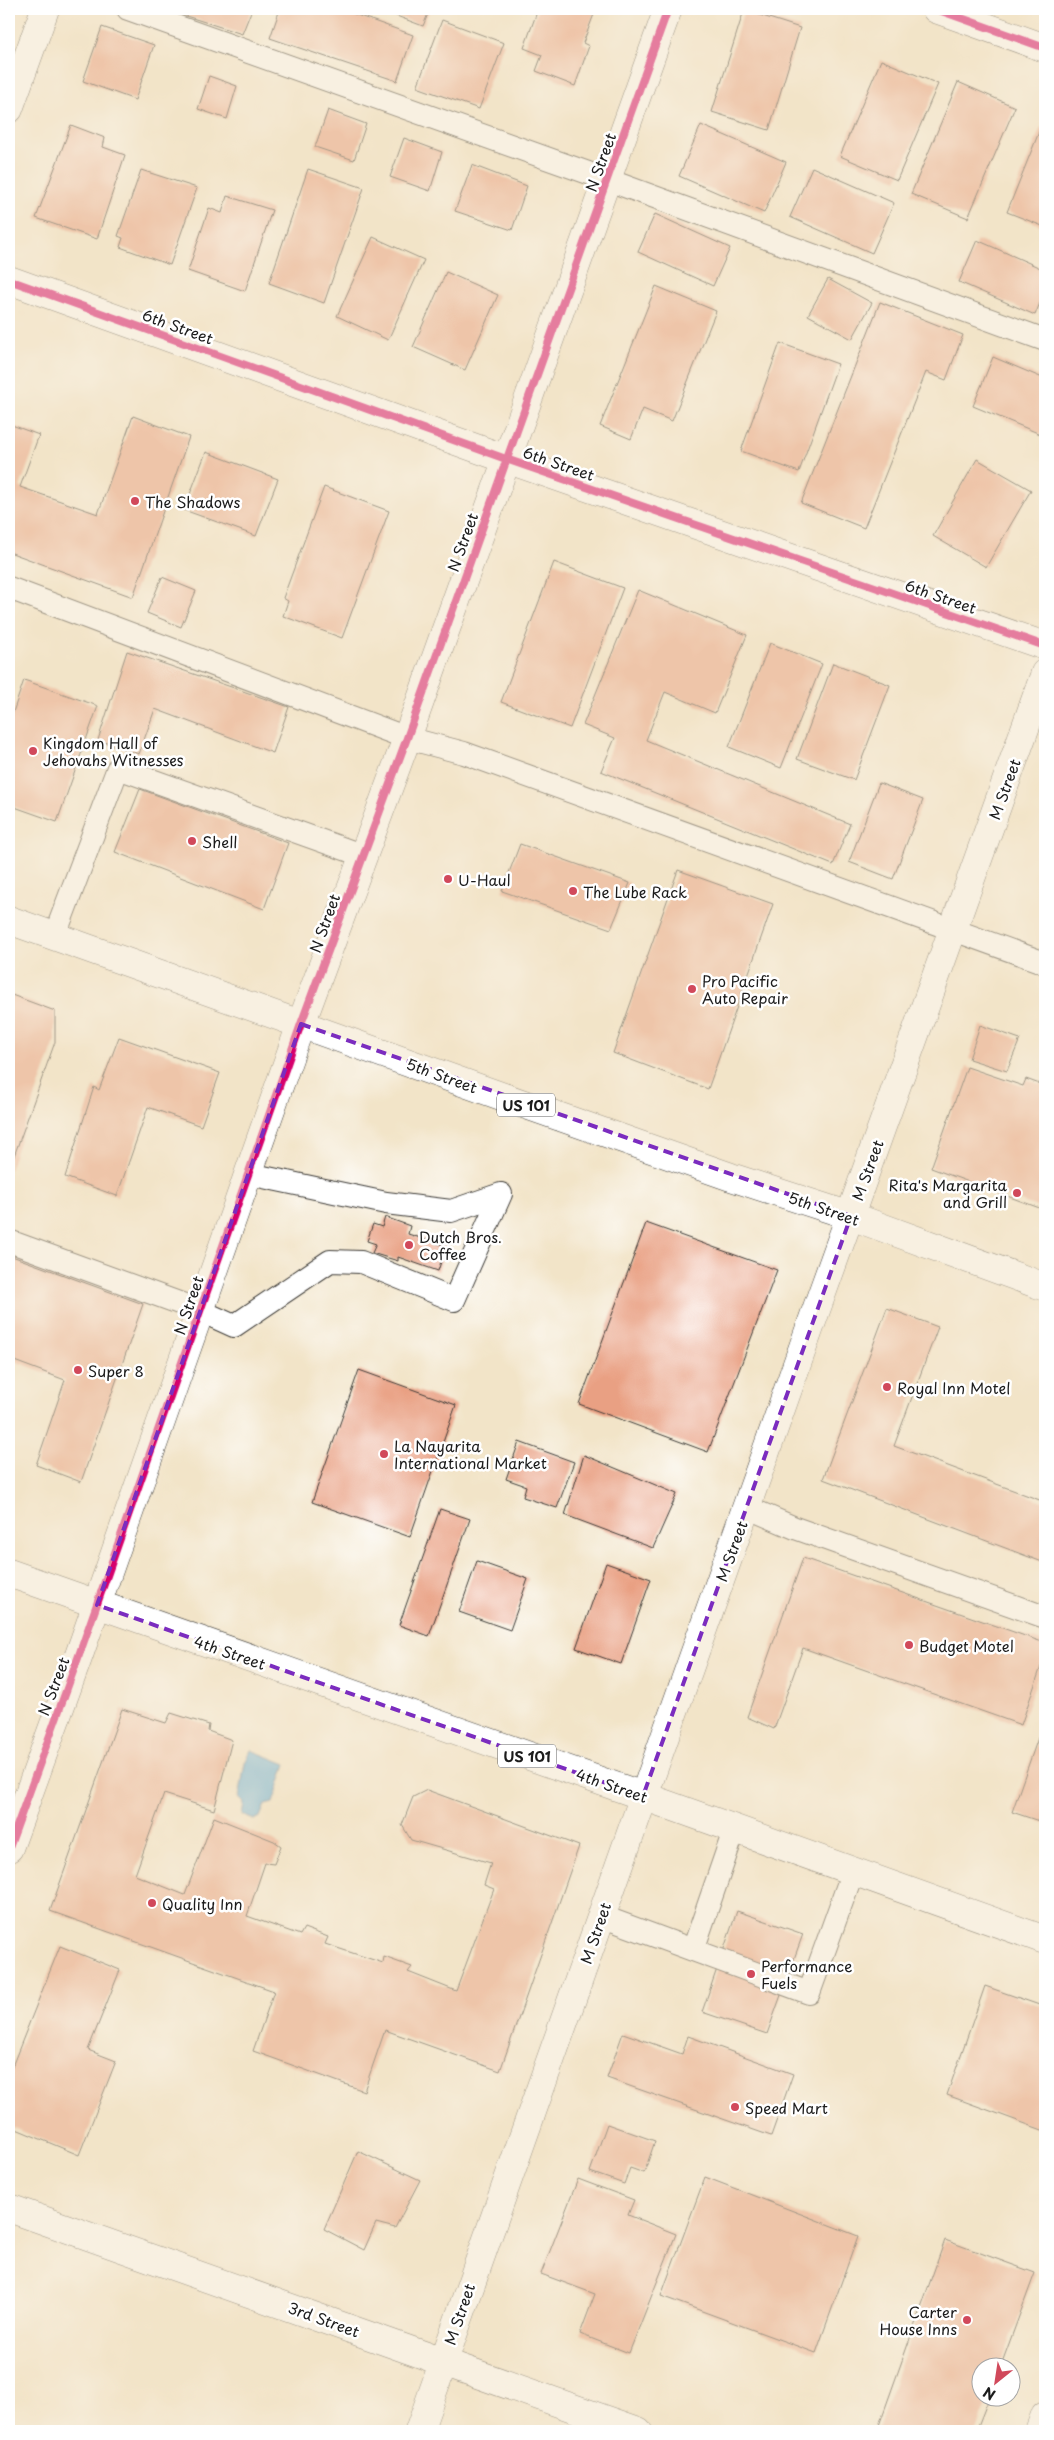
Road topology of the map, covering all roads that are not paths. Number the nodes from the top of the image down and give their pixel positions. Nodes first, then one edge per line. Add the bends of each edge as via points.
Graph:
1 (45, 9) edge
2 (128, 9) edge
3 (668, 9) edge
4 (936, 9) edge
5 (978, 16) edge
6 (1045, 48) edge
7 (9, 109) edge
8 (608, 180) junction
9 (9, 280) edge
10 (1045, 340) edge
11 (506, 459) junction
12 (9, 588) edge
13 (1045, 646) edge
14 (1045, 673) edge
15 (407, 738) junction
16 (364, 856) junction
17 (9, 920) edge
18 (952, 930) junction
19 (55, 935) junction
20 (1045, 963) edge
21 (301, 1024) junction
22 (249, 1174) junction
23 (851, 1216) junction
24 (9, 1241) edge
25 (1045, 1287) edge
26 (201, 1311) junction
27 (746, 1508) junction
28 (9, 1573) edge
29 (96, 1605) junction
30 (1045, 1617) edge
31 (643, 1796) junction
32 (735, 1828) junction
33 (9, 1848) edge
34 (853, 1871) junction
35 (601, 1916) junction
36 (1045, 1940) edge
37 (692, 1950) junction
38 (9, 2208) edge
39 (443, 2362) junction
40 (1045, 2414) edge
41 (419, 2431) edge
42 (638, 2431) edge
43 (1039, 2431) edge

1 - 7 main road
2 - 8 lane
3 - 8 main road, N Street
4 - 5 main road
5 - 6 main road
8 - 10 lane
8 - 11 main road, N Street
9 - 11 main road, 6th Street
11 - 13 main road, 6th Street
11 - 15 main road, N Street
12 - 15 lane
14 - 18 main road, M Street
15 - 16 main road, N Street
15 - 18 lane via 464,753
16 - 19 lane via 118,768
16 - 21 main road, N Street
17 - 19 main road, 5th Street / US 101
18 - 20 lane
18 - 23 main road, M Street
19 - 21 main road, 5th Street / US 101
21 - 22 main road, N Street
21 - 23 main road, 5th Street / US 101 via 731,1177
22 - 26 main road, N Street
22 - 26 lane via 386,1203 451,1212 501,1194 454,1300 361,1262 330,1261 234,1326
23 - 25 main road, 5th Street / US 101
23 - 27 main road, M Street
24 - 26 lane
26 - 29 main road, N Street
27 - 30 lane
27 - 31 main road, M Street
28 - 29 main road, 4th Street / US 101
29 - 31 main road, 4th Street / US 101
29 - 33 main road, N Street
31 - 32 main road, 4th Street / US 101
31 - 35 main road, M Street
32 - 34 main road, 4th Street / US 101
32 - 37 lane
34 - 36 main road, 4th Street / US 101
34 - 37 lane via 809,1993
35 - 37 lane
35 - 39 main road, M Street
38 - 39 main road, 3rd Street
39 - 41 main road, M Street
39 - 42 main road, 3rd Street
40 - 43 main road

